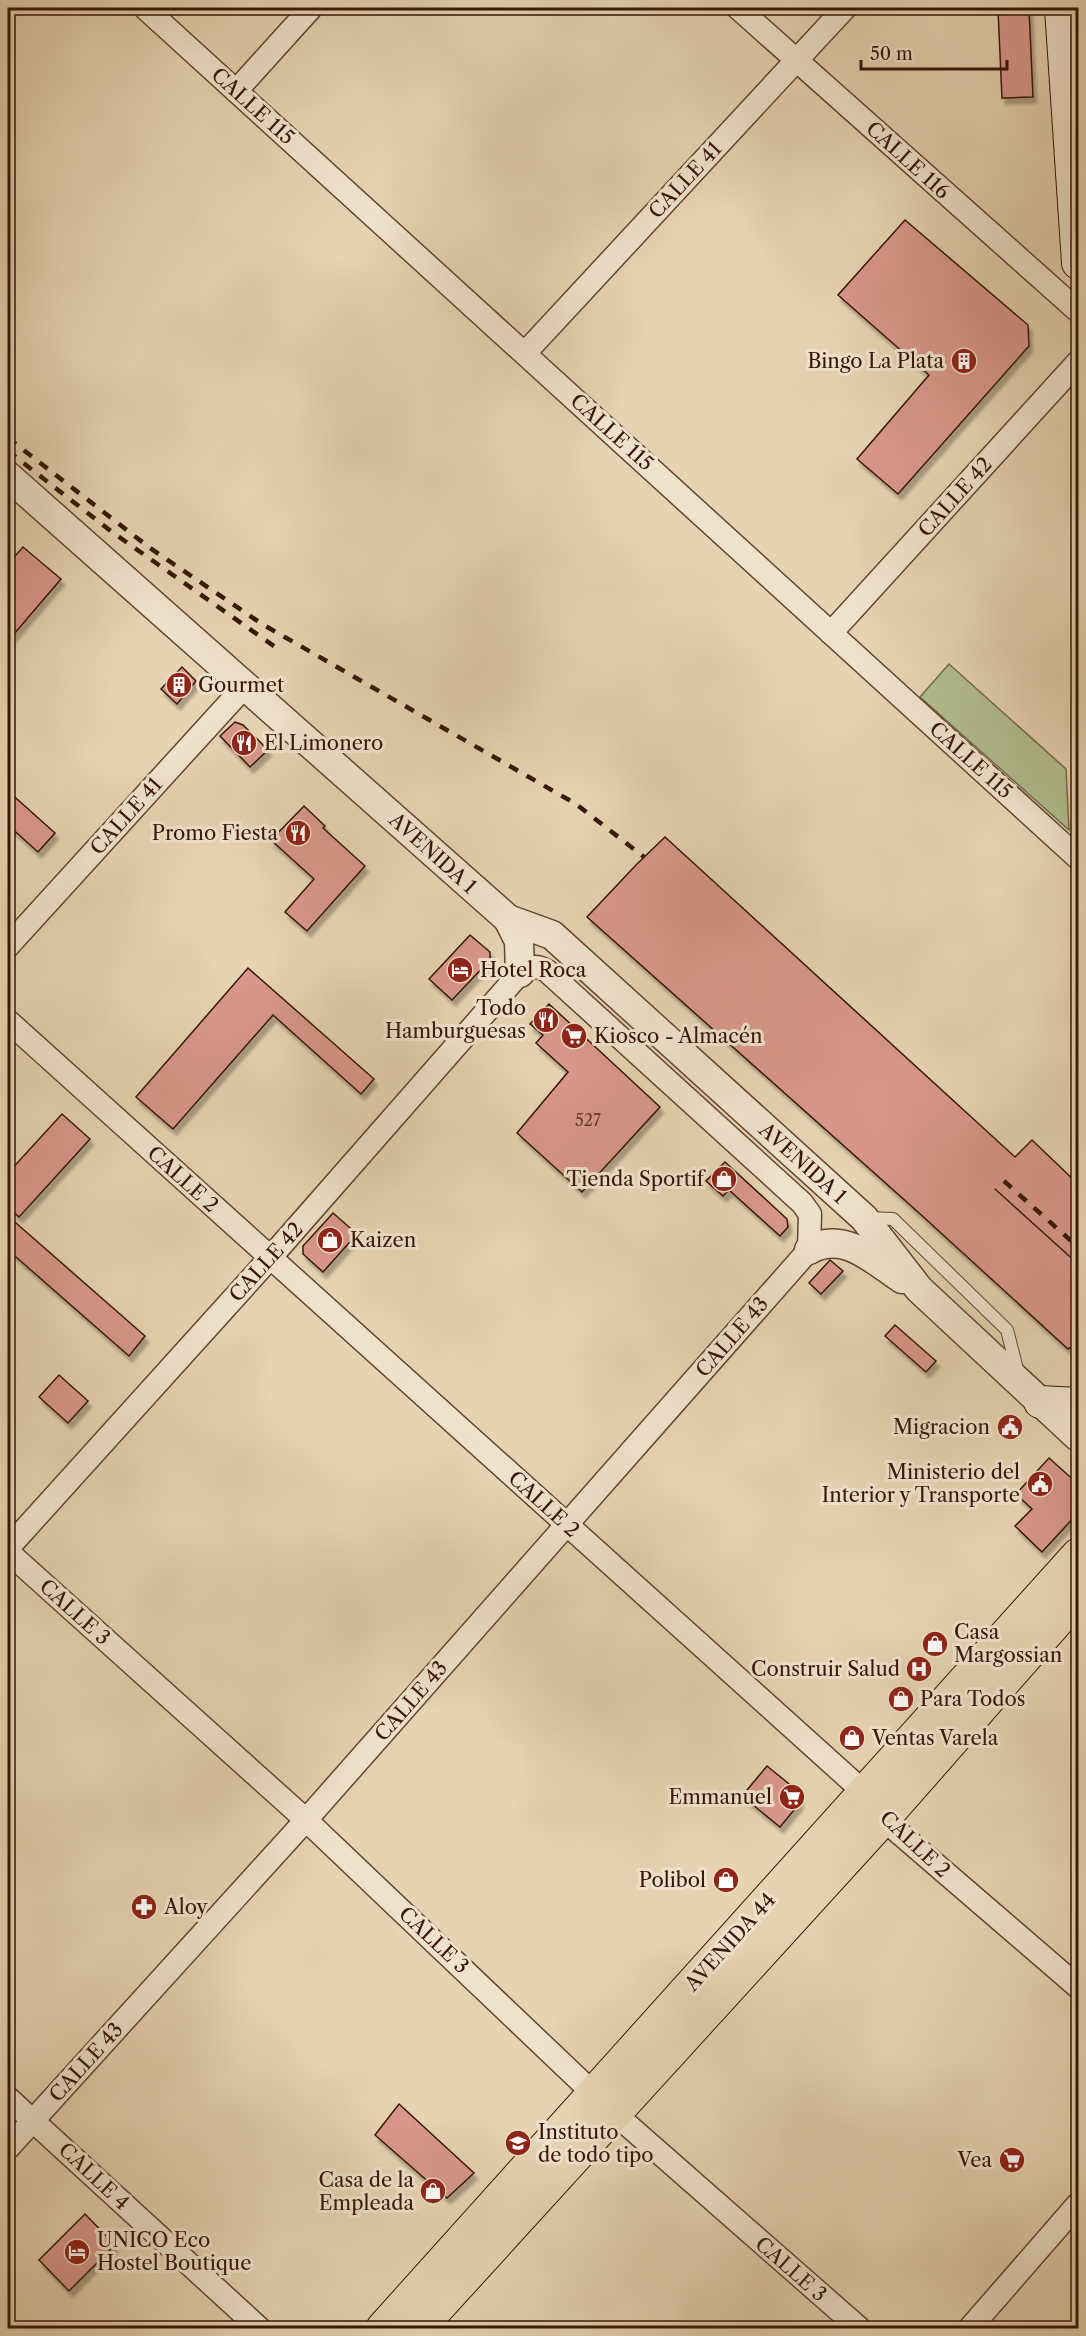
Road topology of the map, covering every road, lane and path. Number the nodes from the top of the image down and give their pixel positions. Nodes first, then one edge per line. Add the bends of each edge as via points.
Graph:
1 (145, 8) edge
2 (311, 8) edge
3 (738, 8) edge
4 (845, 8) edge
5 (1061, 8) edge
6 (797, 60) junction
7 (236, 91) junction
8 (1078, 263) edge
9 (1078, 311) edge
10 (525, 353) junction
11 (1078, 362) edge
12 (8, 476) edge
13 (831, 633) junction
14 (244, 686) junction
15 (1078, 858) edge
16 (508, 919) junction
17 (8, 946) edge
18 (520, 973) junction
19 (8, 1021) edge
20 (864, 1218) junction
21 (809, 1250) junction
22 (270, 1258) junction
23 (919, 1289) junction
24 (1031, 1394) junction
25 (1078, 1404) edge
26 (1078, 1437) edge
27 (567, 1524) junction
28 (8, 1550) edge
29 (1078, 1555) edge
30 (1078, 1597) edge
31 (865, 1793) junction
32 (883, 1819) junction
33 (306, 1820) junction
34 (1078, 1988) edge
35 (8, 2098) edge
36 (604, 2103) junction
37 (33, 2121) junction
38 (8, 2148) edge
39 (1078, 2204) edge
40 (259, 2328) edge
41 (383, 2328) edge
42 (419, 2328) edge
43 (859, 2328) edge
44 (970, 2328) edge

1 - 7 street, CALLE 115
2 - 7 street
3 - 6 street, CALLE 116
4 - 6 street, CALLE 41
5 - 8 main road
6 - 9 street, CALLE 116
6 - 10 street, CALLE 41
7 - 10 street, CALLE 115
10 - 13 street, CALLE 115
11 - 13 street, CALLE 42
12 - 14 street, AVENIDA 1
13 - 15 street, CALLE 115
14 - 16 street, AVENIDA 1
14 - 17 street, CALLE 41
16 - 18 street via 519,941
16 - 20 street, AVENIDA 1 via 552,935
18 - 21 street, AVENIDA 1 via 532,967 547,971 801,1203 810,1214
18 - 22 street, CALLE 42
19 - 22 street, CALLE 2
20 - 23 street, AVENIDA 1
20 - 24 lane, AVENIDA 1 via 893,1219 1007,1330
21 - 23 street via 826,1242 845,1244
21 - 27 street, CALLE 43
22 - 27 street, CALLE 2
22 - 28 street, CALLE 42
23 - 24 street, AVENIDA 1
24 - 25 main road
24 - 26 street, AVENIDA 1
27 - 31 street, CALLE 2
27 - 33 street, CALLE 43
28 - 33 street, CALLE 3
29 - 31 main road, AVENIDA 44
30 - 32 main road, AVENIDA 44
31 - 32 street, CALLE 2
31 - 36 main road, AVENIDA 44
32 - 34 street, CALLE 2
32 - 36 main road, AVENIDA 44
33 - 36 street, CALLE 3
33 - 37 street, CALLE 43
35 - 37 street, CALLE 4
36 - 41 main road, AVENIDA 44
36 - 42 main road, AVENIDA 44
36 - 43 street, CALLE 3
37 - 38 street, CALLE 43
37 - 40 street, CALLE 4
39 - 44 street

